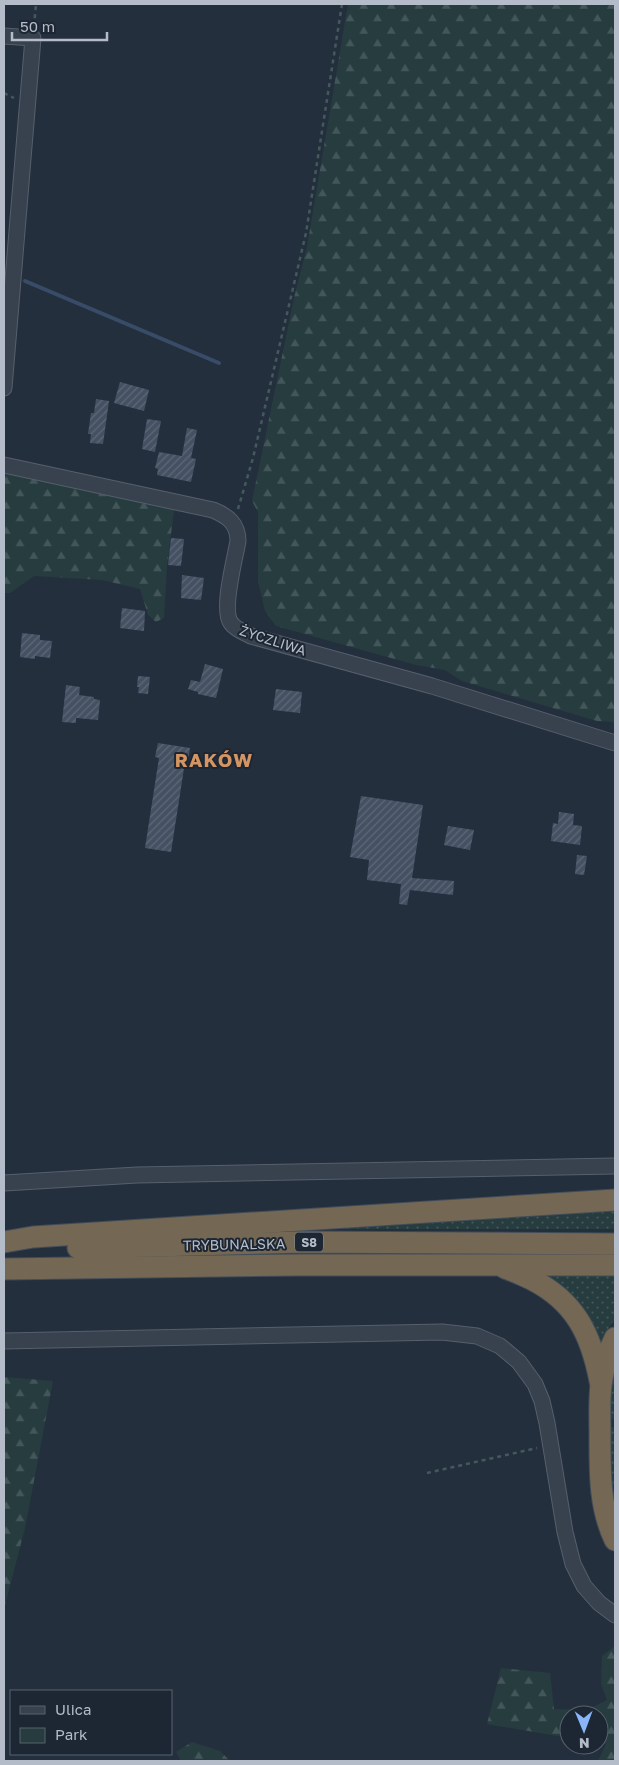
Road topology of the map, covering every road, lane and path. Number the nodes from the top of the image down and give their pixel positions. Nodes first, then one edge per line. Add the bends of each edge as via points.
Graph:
1 (36, 4) edge
2 (342, 4) edge
3 (4, 36) edge
4 (33, 38) junction
5 (4, 388) edge
6 (4, 465) edge
7 (230, 519) junction
8 (615, 743) edge
9 (615, 1166) edge
10 (4, 1183) edge
11 (615, 1200) edge
12 (4, 1242) edge
13 (615, 1244) edge
14 (4, 1250) edge
15 (496, 1265) junction
16 (615, 1265) edge
17 (4, 1269) edge
18 (615, 1338) edge
19 (4, 1341) edge
20 (600, 1386) junction
21 (551, 1445) junction
22 (427, 1473) dead end
23 (615, 1540) edge
24 (615, 1615) edge

1 - 4 path
2 - 7 path via 306,233 253,458 236,514
3 - 4 street
4 - 5 street
6 - 7 street via 213,510
7 - 8 street, ŻYCZLIWA via 236,527 238,541 227,614 238,630
9 - 10 street via 137,1175
11 - 12 highway via 33,1237
13 - 14 highway, TRYBUNALSKA / S8 via 301,1242
15 - 16 highway, S8
15 - 17 highway, TRYBUNALSKA / S8
15 - 20 highway via 543,1286 566,1303 590,1341
18 - 20 highway
19 - 21 street via 442,1332 476,1336 500,1346 519,1362 535,1384
20 - 23 highway via 601,1488 604,1512
21 - 22 path
21 - 24 street via 573,1564 584,1586 599,1604

